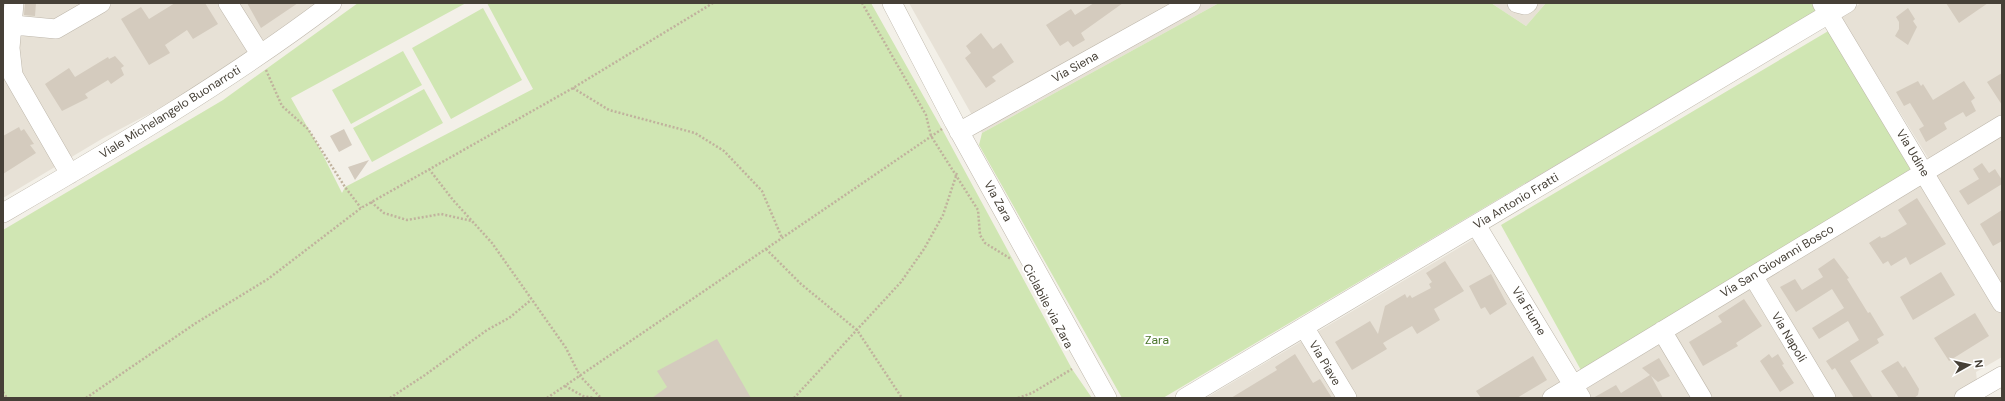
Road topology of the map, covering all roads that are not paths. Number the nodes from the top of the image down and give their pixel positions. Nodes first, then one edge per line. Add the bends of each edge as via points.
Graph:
1 (14, 3) edge
2 (101, 3) edge
3 (228, 3) edge
4 (892, 3) edge
5 (1191, 3) edge
6 (1517, 3) edge
7 (1528, 3) edge
8 (1847, 3) edge
9 (325, 5) edge
10 (1825, 9) edge
11 (8, 24) edge
12 (6, 50) edge
13 (260, 54) junction
14 (2002, 125) edge
15 (956, 127) junction
16 (1924, 172) junction
17 (70, 174) junction
18 (3, 213) edge
19 (1476, 225) junction
20 (1753, 276) junction
21 (2002, 303) edge
22 (1304, 327) junction
23 (1662, 331) junction
24 (1993, 386) edge
25 (1577, 392) edge
26 (1107, 398) edge
27 (1185, 398) edge
28 (1347, 398) edge
29 (1552, 398) edge
30 (1702, 398) edge
31 (1826, 398) edge
32 (1964, 398) edge

1 - 11 street
2 - 11 street via 56,29
3 - 13 street
4 - 15 street, Via Zara
5 - 15 street, Via Siena
6 - 7 street via 1525,6
8 - 10 street, Via Antonio Fratti
9 - 13 street, Viale Michelangelo Buonarroti
10 - 16 street, Via Udine
10 - 19 street, Via Antonio Fratti
11 - 12 street
12 - 17 street via 13,75
13 - 17 street, Viale Michelangelo Buonarroti
14 - 16 street, Via San Giovanni Bosco
15 - 26 street, Via Zara
16 - 20 street, Via San Giovanni Bosco
16 - 21 street, Via Udine
17 - 18 street, Viale Michelangelo Buonarroti
19 - 22 street, Via Antonio Fratti
19 - 25 street, Via Fiume
20 - 23 street, Via San Giovanni Bosco
20 - 31 street, Via Napoli
22 - 27 street, Via Antonio Fratti
22 - 28 street, Via Piave
23 - 25 street, Via San Giovanni Bosco
23 - 30 street
24 - 32 street
25 - 29 street, Via San Giovanni Bosco

